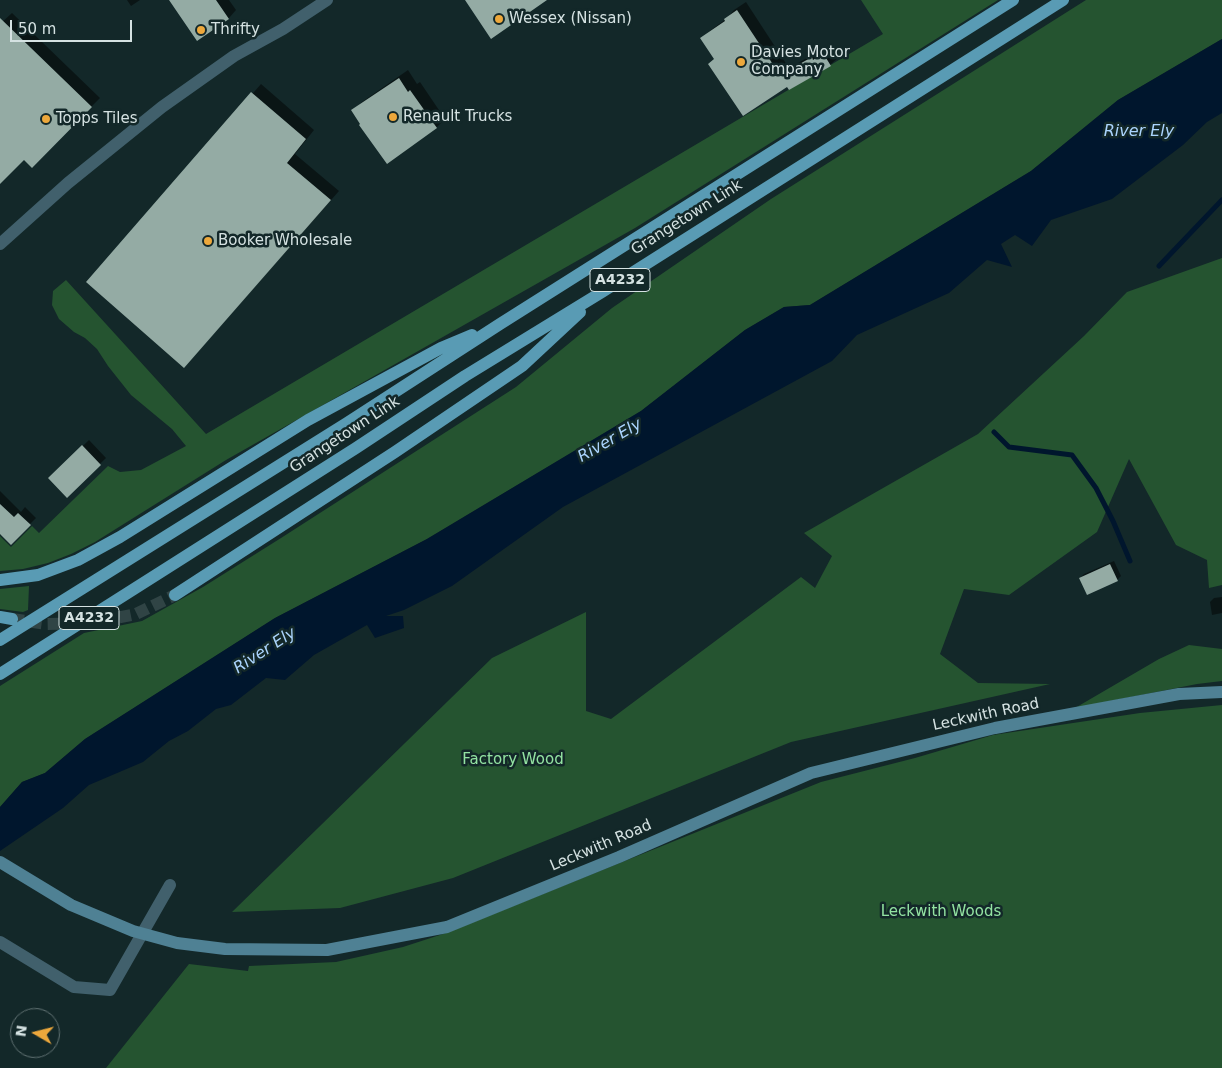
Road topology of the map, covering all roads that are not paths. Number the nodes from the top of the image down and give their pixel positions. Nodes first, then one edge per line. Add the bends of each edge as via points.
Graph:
1 (327, 0) edge
2 (1013, 0) edge
3 (1063, 0) edge
4 (0, 244) edge
5 (602, 292) junction
6 (500, 324) junction
7 (0, 580) edge
8 (175, 595) tunnel mouth
9 (0, 640) edge
10 (0, 674) edge
11 (1222, 692) edge
12 (0, 862) edge
13 (170, 885) dead end
14 (0, 942) edge

1 - 4 street via 234,56 162,107 68,183
2 - 6 main road, Grangetown Link / A4232
3 - 5 main road, Grangetown Link / A4232
5 - 8 main road via 522,366
5 - 10 main road, Grangetown Link / A4232 via 464,376
6 - 7 main road via 441,348 308,420 78,560 38,575
6 - 9 main road, Grangetown Link / A4232
11 - 12 main road, Leckwith Road via 1179,694 995,728 810,773 619,857 447,927 327,950 226,949 177,943 133,931 71,905
13 - 14 street via 110,990 74,987

